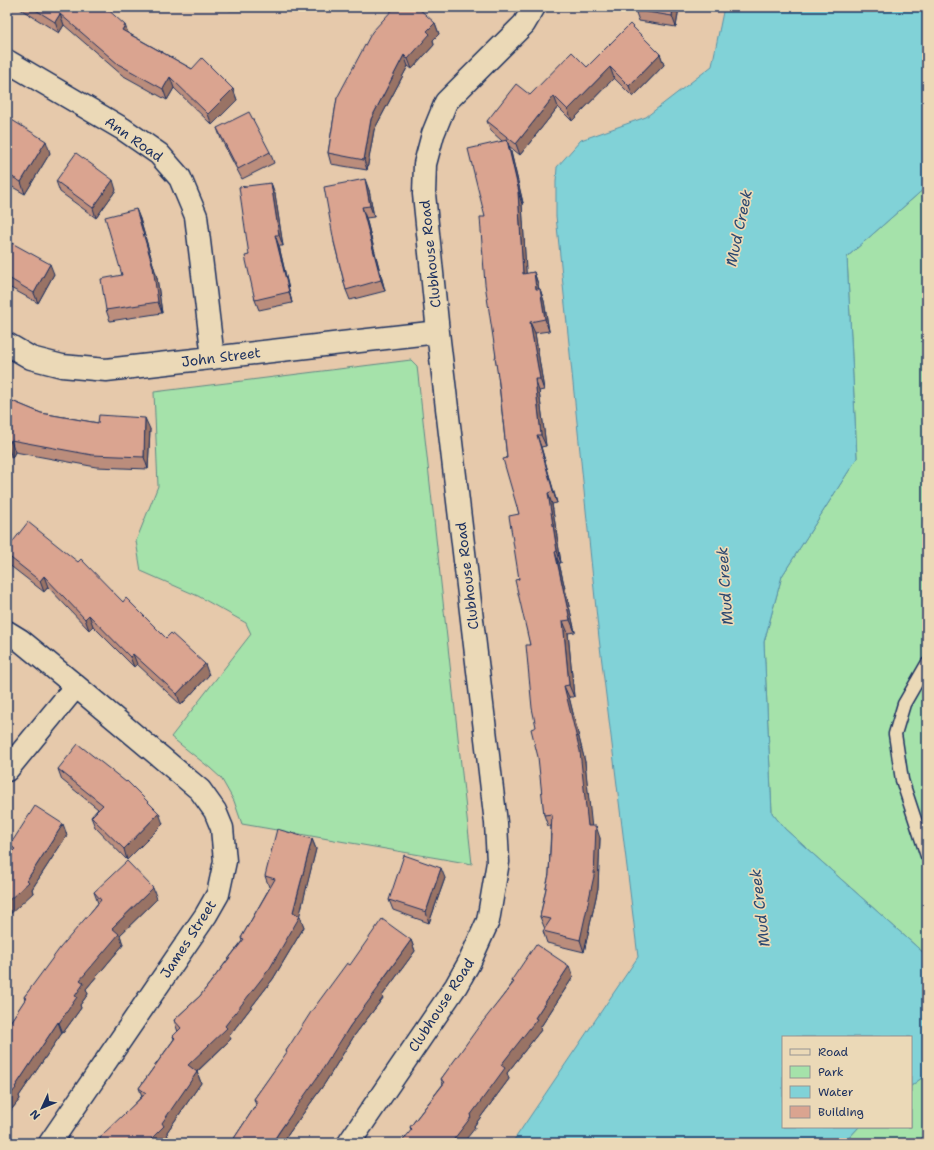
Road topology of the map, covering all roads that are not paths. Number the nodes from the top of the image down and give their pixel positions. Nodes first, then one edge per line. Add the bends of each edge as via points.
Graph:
1 (534, 7) edge
2 (7, 61) edge
3 (438, 332) junction
4 (7, 344) edge
5 (213, 358) junction
6 (7, 632) edge
7 (927, 664) edge
8 (76, 686) junction
9 (7, 770) edge
10 (927, 856) edge
11 (50, 1143) edge
12 (349, 1143) edge

1 - 3 street, Clubhouse Road via 524,24 446,102 433,134 425,164 424,194
2 - 5 street, Ann Road via 123,129 159,154 180,178 196,216
3 - 5 street, John Street
3 - 12 street, Clubhouse Road via 496,823 498,862 488,921 469,963
4 - 5 street, John Street via 31,358 62,366 106,370
6 - 8 street, James Street
7 - 10 lane via 904,704 895,734 902,780
8 - 9 street
8 - 11 street, James Street via 200,790 215,811 222,828 225,861 218,894 206,915

